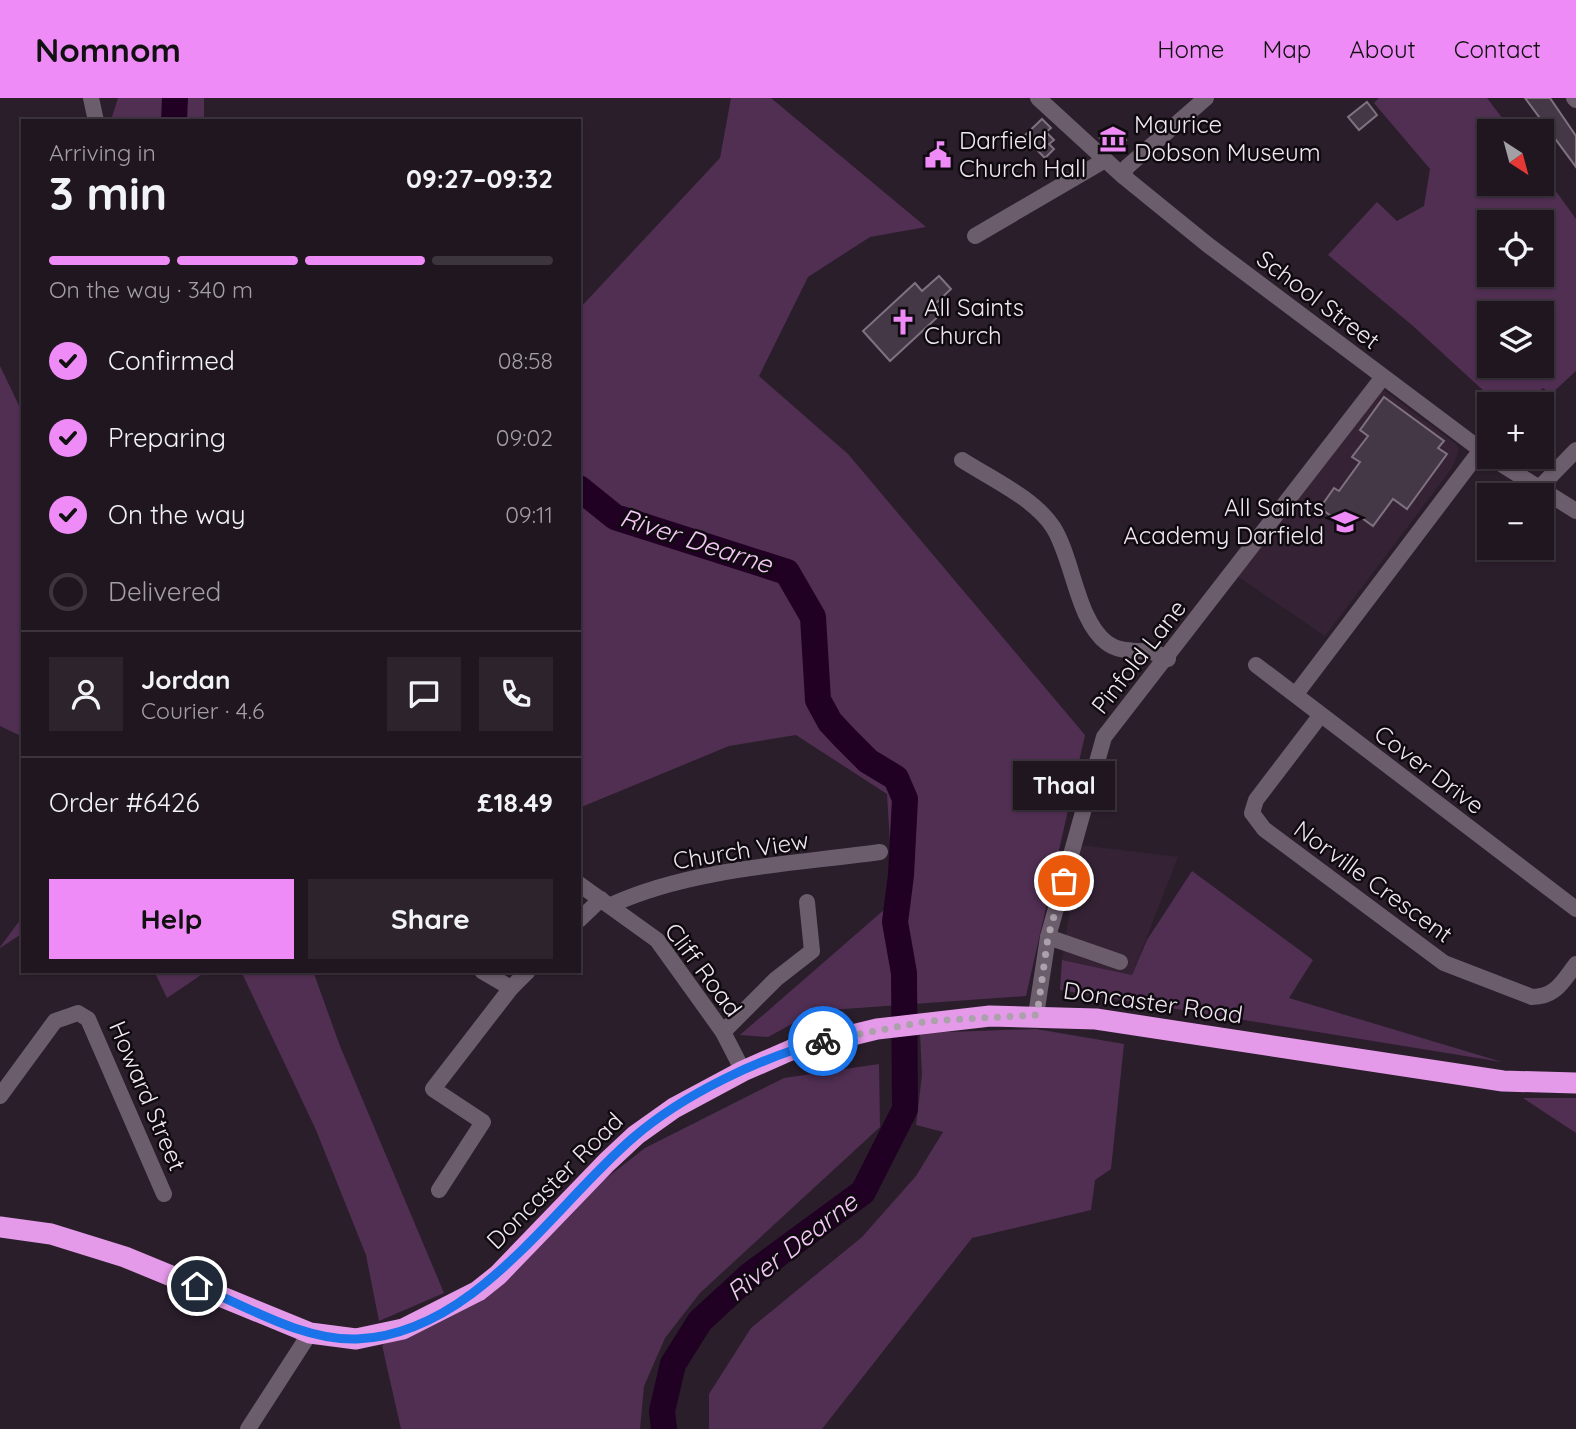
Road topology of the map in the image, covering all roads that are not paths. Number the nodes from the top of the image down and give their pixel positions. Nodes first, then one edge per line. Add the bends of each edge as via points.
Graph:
1 (91, 98) edge
2 (1038, 98) edge
3 (1206, 98) edge
4 (96, 119) edge
5 (1105, 160) junction
6 (1123, 176) junction
7 (975, 236) dead end
8 (1382, 377) junction
9 (1477, 447) edge
10 (1576, 450) edge
11 (962, 460) dead end
12 (1477, 465) edge
13 (1512, 469) edge
14 (1536, 483) edge
15 (1544, 483) edge
16 (1554, 495) edge
17 (1576, 510) edge
18 (1168, 659) junction
19 (1256, 665) dead end
20 (1296, 694) junction
21 (1320, 716) junction
22 (880, 852) dead end
23 (581, 885) edge
24 (606, 902) junction
25 (807, 902) dead end
26 (1576, 909) edge
27 (581, 919) edge
28 (1048, 937) junction
29 (1120, 962) dead end
30 (1576, 964) edge
31 (485, 973) edge
32 (526, 973) edge
33 (511, 988) junction
34 (1037, 1015) junction
35 (723, 1032) junction
36 (743, 1071) junction
37 (1576, 1083) edge
38 (0, 1096) edge
39 (439, 1190) dead end
40 (164, 1194) dead end
41 (0, 1227) edge
42 (310, 1333) junction
43 (248, 1429) edge

1 - 4 street
2 - 5 street, School Street
3 - 6 street via 1127,167
5 - 6 street, School Street
5 - 7 street
6 - 8 street, School Street
8 - 9 street, School Street
8 - 18 street, Pinfold Lane
10 - 15 street
11 - 18 street via 1017,496 1052,527 1094,628 1108,643 1127,652 1159,653
12 - 20 street
13 - 14 street, School Street
16 - 17 street, School Street
18 - 28 street, Pinfold Lane via 1104,737
19 - 20 street, Cover Drive
20 - 21 street, Cover Drive
21 - 26 street, Cover Drive
21 - 30 street, Norville Crescent via 1256,800 1252,813 1264,829 1444,963 1532,997 1554,993
22 - 24 street, Church View via 705,877
23 - 24 street, Cliff Road
24 - 27 street
24 - 35 street, Cliff Road via 657,940
25 - 35 street via 812,951 776,979
28 - 29 street, Doncaster Road
28 - 34 street, Pinfold Lane
31 - 33 street
32 - 33 street
33 - 39 street via 433,1089 484,1122
34 - 36 highway, Doncaster Road via 928,1021 877,1029 792,1050
34 - 37 highway, Doncaster Road via 1096,1019 1503,1081
35 - 36 street, Cliff Road
36 - 42 highway, Doncaster Road via 674,1108 636,1135 478,1292 381,1336 356,1339
38 - 40 street, Howard Street via 55,1021 78,1013 88,1018
41 - 42 highway, Doncaster Road via 51,1234 125,1257
42 - 43 street

